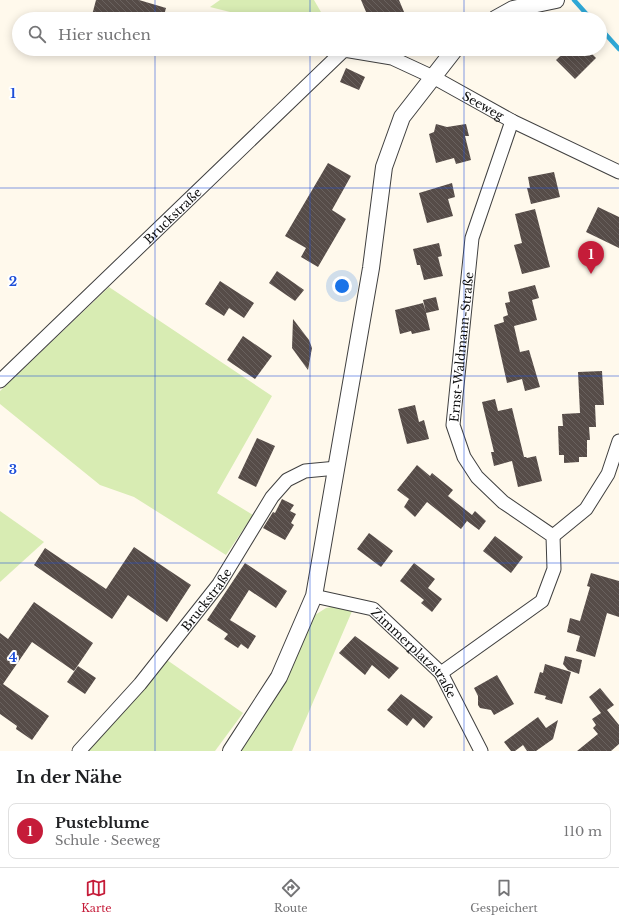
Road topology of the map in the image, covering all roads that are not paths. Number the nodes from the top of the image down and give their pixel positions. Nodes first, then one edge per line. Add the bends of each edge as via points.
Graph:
1 (553, 1) edge
2 (508, 12) edge
3 (338, 56) edge
4 (380, 56) edge
5 (450, 56) edge
6 (433, 77) junction
7 (512, 121) junction
8 (619, 172) edge
9 (0, 381) edge
10 (619, 441) edge
11 (337, 468) junction
12 (553, 536) junction
13 (314, 596) junction
14 (441, 673) junction
15 (79, 751) edge
16 (231, 751) edge
17 (481, 751) edge

1 - 2 street
3 - 9 street, Bruckstraße
4 - 6 street, Seeweg via 392,58
5 - 6 street
6 - 7 street, Seeweg
6 - 11 street via 402,117 384,167 371,268
7 - 8 street, Seeweg
7 - 12 street, Ernst-Waldmann-Straße via 472,238 453,425 464,457 477,477 503,502
10 - 12 street via 608,474 586,509
11 - 13 street
11 - 15 street, Bruckstraße via 305,471 287,480 272,497 219,584 140,684
12 - 14 street via 554,569 542,600
13 - 14 street, Zimmerplatzstraße via 373,609
13 - 16 street via 279,677
14 - 17 street, Zimmerplatzstraße

